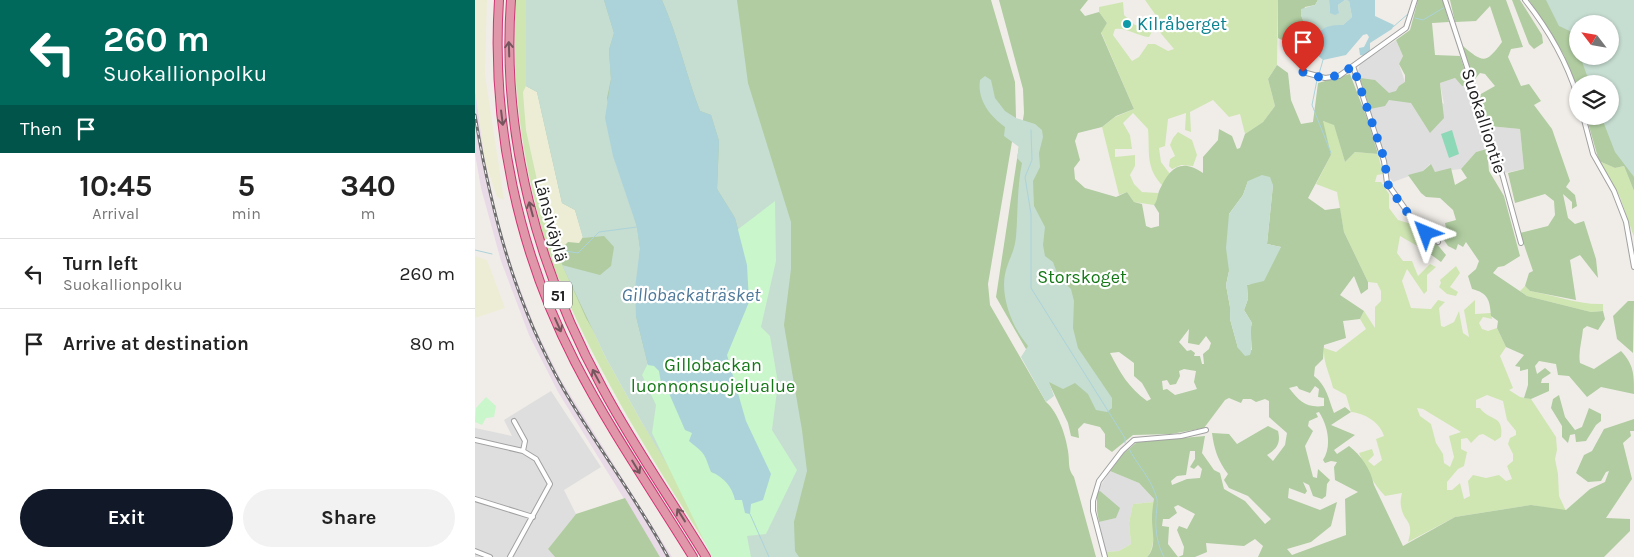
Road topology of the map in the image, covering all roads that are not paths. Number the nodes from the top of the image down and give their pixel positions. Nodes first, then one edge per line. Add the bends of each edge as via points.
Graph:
1 (499, 0) edge
2 (511, 0) edge
3 (1415, 0) edge
4 (1445, 0) edge
5 (1525, 0) edge
6 (1353, 66) junction
7 (1303, 72) dead end
8 (1570, 75) edge
9 (1585, 125) edge
10 (1438, 242) dead end
11 (1521, 243) dead end
12 (1634, 268) edge
13 (514, 421) dead end
14 (1206, 430) dead end
15 (477, 434) dead end
16 (475, 440) edge
17 (523, 451) junction
18 (475, 499) edge
19 (533, 517) junction
20 (475, 551) edge
21 (490, 557) edge
22 (510, 557) edge
23 (693, 557) edge
24 (706, 557) edge
25 (1105, 557) edge

1 -> 23 highway, Länsiväylä / 51 via 498,73 505,142 518,210 535,267 549,307 579,370
24 -> 2 highway, Länsiväylä / 51 via 604,390 573,329 548,268 516,142 510,70
3 - 6 street via 1406,28
4 - 11 street, Suokalliontie via 1503,177
5 - 8 street via 1546,28
6 - 7 street via 1332,78
6 - 10 street via 1385,161 1387,183 1416,224
9 - 12 street via 1593,154 1614,191 1626,222
13 - 17 street via 525,441
14 - 25 street via 1135,440 1122,451 1099,481 1093,501
15 - 16 street
16 - 17 street
17 - 19 street via 536,459 549,482
18 - 19 street
19 - 22 street
20 - 21 street

